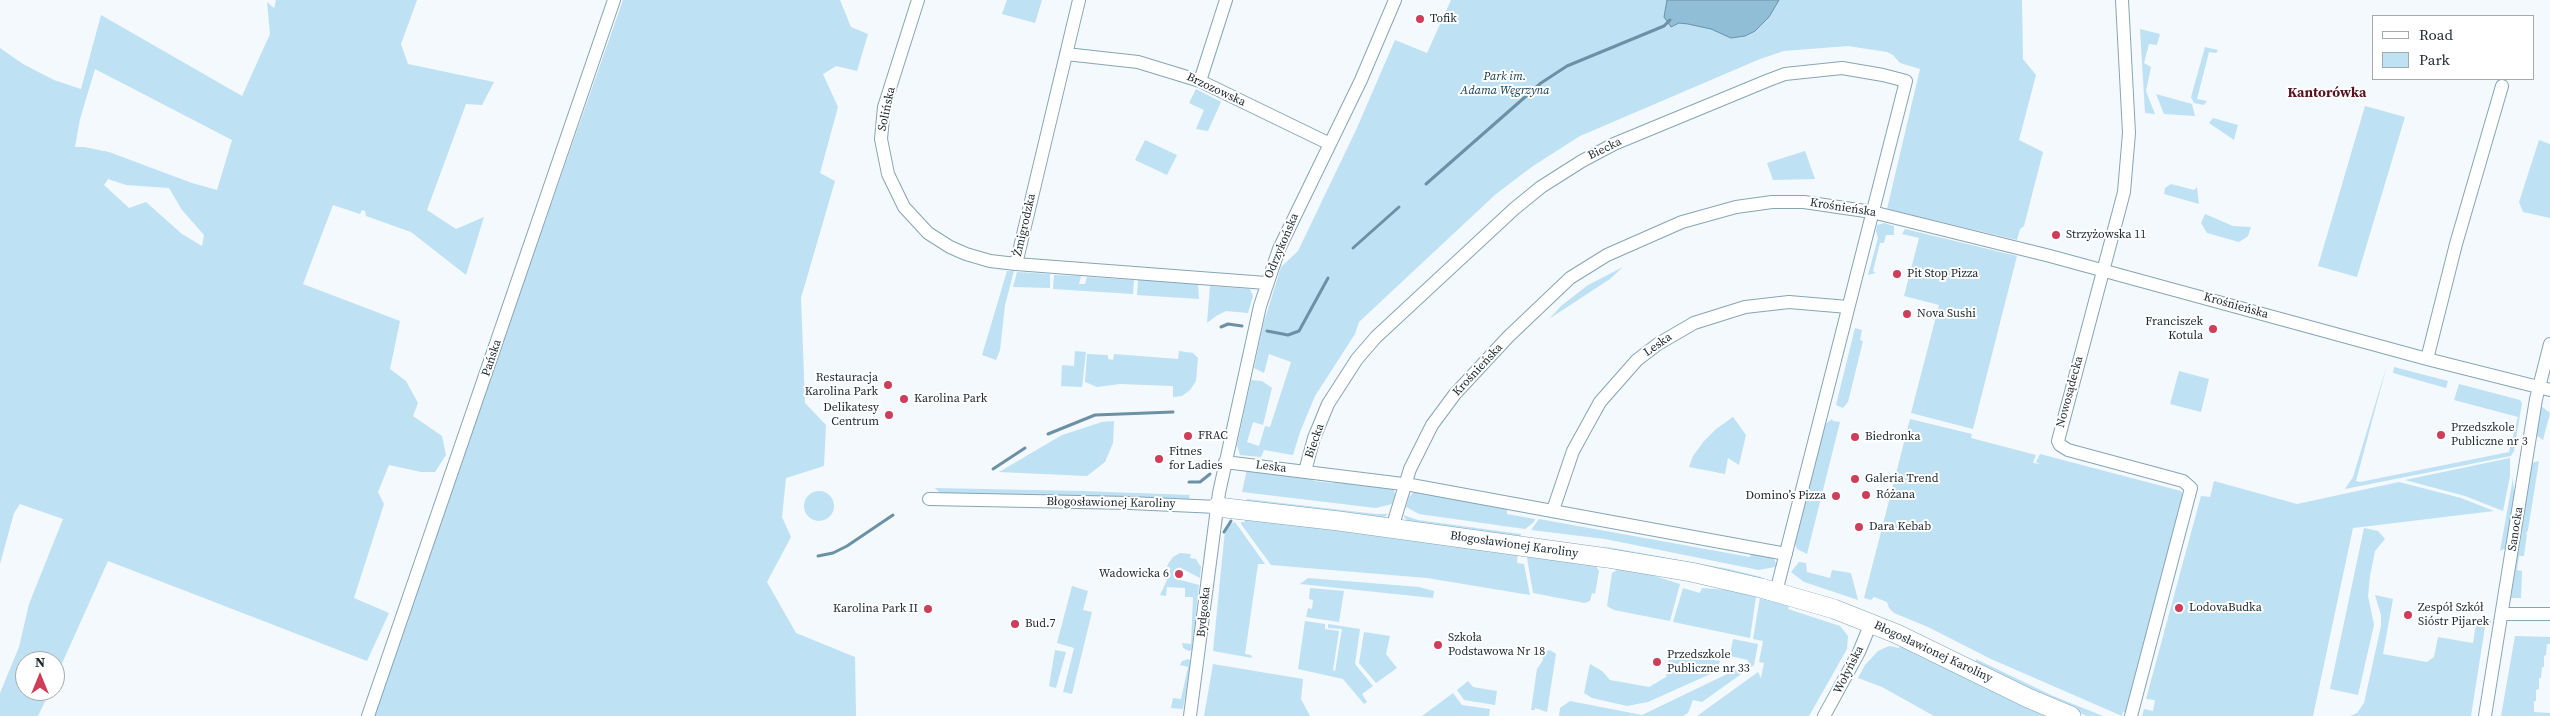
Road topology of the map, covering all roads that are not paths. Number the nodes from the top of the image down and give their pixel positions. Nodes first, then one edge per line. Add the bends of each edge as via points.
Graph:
1 (614, 0) edge
2 (918, 0) edge
3 (1079, 0) edge
4 (1226, 0) edge
5 (1395, 0) edge
6 (2122, 0) edge
7 (1066, 54) junction
8 (1200, 81) junction
9 (2502, 86) dead end
10 (1330, 144) junction
11 (1872, 212) junction
12 (1016, 264) junction
13 (2103, 270) junction
14 (1266, 283) junction
15 (1848, 307) junction
16 (2550, 344) edge
17 (2427, 359) junction
18 (2544, 389) edge
19 (1226, 462) junction
20 (1305, 472) junction
21 (1404, 484) junction
22 (929, 500) dead end
23 (1217, 507) junction
24 (1553, 510) junction
25 (1392, 528) junction
26 (1786, 554) junction
27 (1776, 592) junction
28 (2502, 614) junction
29 (2550, 614) edge
30 (1872, 624) junction
31 (368, 716) edge
32 (1190, 716) edge
33 (1824, 716) edge
34 (2071, 716) edge
35 (2131, 716) edge
36 (2485, 716) edge

1 - 31 street, Pańska
2 - 12 street, Solińska via 884,107 881,139 888,174 904,207 928,233 966,254
3 - 7 street, Żmigrodzka
4 - 8 street
5 - 10 street, Odrzykońska
6 - 13 street, Nowosądecka via 2129,112 2128,159 2124,192
7 - 8 street, Brzozowska via 1138,62
7 - 12 street, Żmigrodzka
8 - 10 street, Brzozowska
9 - 17 street via 2456,244
10 - 14 street, Odrzykońska
11 - 13 street, Krośnieńska
11 - 15 street
11 - 20 street, Biecka via 1906,81 1842,68 1786,74 1614,144 1540,187 1376,337 1356,359 1328,404
11 - 21 street, Krośnieńska via 1804,202 1736,207 1682,222 1589,266 1547,298 1455,394 1432,425
12 - 14 street, Żmigrodzka
13 - 17 street, Krośnieńska
13 - 35 street, Nowosądecka via 2058,440 2060,446 2184,481 2190,488
14 - 19 street, Odrzykońska
15 - 24 street, Leska via 1788,302 1745,307 1694,323 1658,344 1615,382 1589,418 1573,451
15 - 26 street
16 - 18 street, Sanocka
17 - 18 street, Krośnieńska
18 - 28 street, Sanocka
19 - 20 street, Leska
19 - 23 street, Odrzykońska
20 - 21 street, Leska
21 - 24 street, Leska
21 - 25 street, Krośnieńska
22 - 23 street, Błogosławionej Karoliny
23 - 25 street, Błogosławionej Karoliny
23 - 32 street, Bydgoska
24 - 26 street, Leska
25 - 27 street, Błogosławionej Karoliny via 1607,558 1691,572
26 - 27 street
27 - 30 street, Błogosławionej Karoliny
28 - 29 street
28 - 36 street, Sanocka
30 - 33 street, Wołyńska
30 - 34 street, Błogosławionej Karoliny

